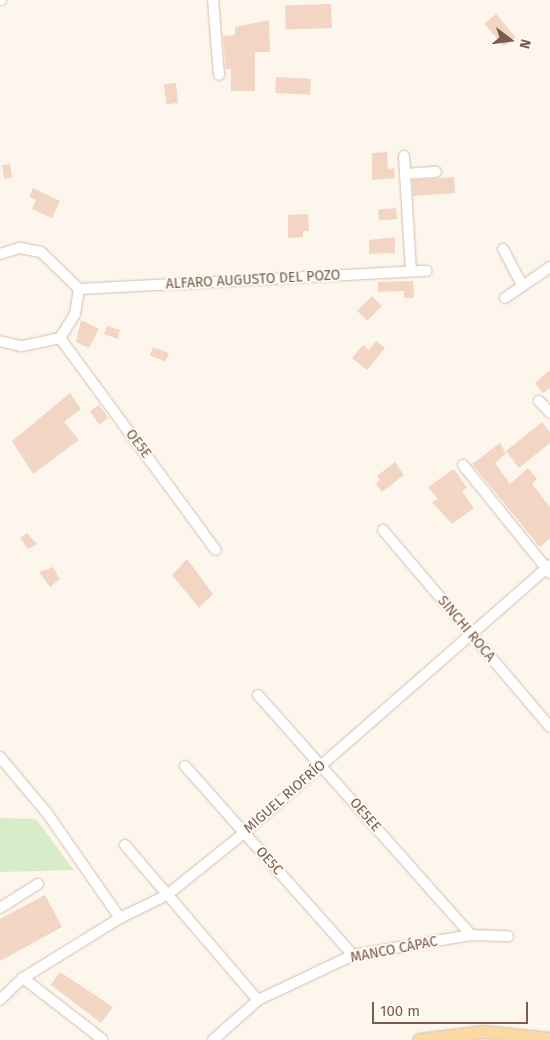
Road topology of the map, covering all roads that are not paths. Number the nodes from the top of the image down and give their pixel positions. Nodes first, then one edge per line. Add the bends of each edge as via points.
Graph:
1 (213, 0) edge
2 (219, 75) dead end
3 (404, 156) dead end
4 (436, 172) dead end
5 (405, 174) junction
6 (503, 249) dead end
7 (0, 254) edge
8 (550, 267) edge
9 (427, 270) dead end
10 (411, 271) junction
11 (522, 284) junction
12 (79, 288) junction
13 (505, 298) dead end
14 (60, 338) junction
15 (0, 340) edge
16 (539, 401) dead end
17 (550, 413) edge
18 (463, 465) dead end
19 (383, 530) dead end
20 (216, 550) dead end
21 (549, 569) edge
22 (470, 635) junction
23 (258, 695) dead end
24 (550, 727) edge
25 (0, 756) edge
26 (321, 765) junction
27 (185, 766) dead end
28 (244, 832) junction
29 (125, 845) dead end
30 (38, 884) dead end
31 (167, 894) junction
32 (0, 908) edge
33 (120, 918) junction
34 (472, 935) junction
35 (508, 936) dead end
36 (353, 955) junction
37 (23, 978) junction
38 (0, 1000) edge
39 (258, 1000) junction
40 (550, 1038) edge
41 (102, 1039) edge
42 (213, 1040) edge
43 (420, 1040) edge

1 - 2 street
3 - 5 street
4 - 5 street
5 - 10 street
6 - 11 street
7 - 12 street via 20,248 41,252
8 - 11 street
9 - 10 street, ALFARO AUGUSTO DEL POZO
10 - 12 street, ALFARO AUGUSTO DEL POZO
11 - 13 street
12 - 14 street via 75,314
14 - 15 street via 21,346
14 - 20 street, OE5E
16 - 17 street
18 - 21 street
19 - 22 street, SINCHI ROCA
21 - 22 street, MIGUEL RIOFRÍO
22 - 24 street, SINCHI ROCA
22 - 26 street, MIGUEL RIOFRÍO
23 - 26 street, OE5EE
25 - 33 street via 47,813
26 - 28 street, MIGUEL RIOFRÍO
26 - 34 street, OE5EE
27 - 28 street, OE5C
28 - 31 street, MIGUEL RIOFRÍO
28 - 36 street, OE5C
29 - 31 street
30 - 32 street
31 - 33 street, MIGUEL RIOFRÍO
31 - 39 street
33 - 37 street, MIGUEL RIOFRÍO
34 - 35 street, MANCO CÁPAC
34 - 36 street, MANCO CÁPAC
36 - 39 street, MANCO CÁPAC
37 - 38 street, MIGUEL RIOFRÍO
37 - 41 street
39 - 42 street, MANCO CÁPAC
40 - 43 main road via 485,1032

